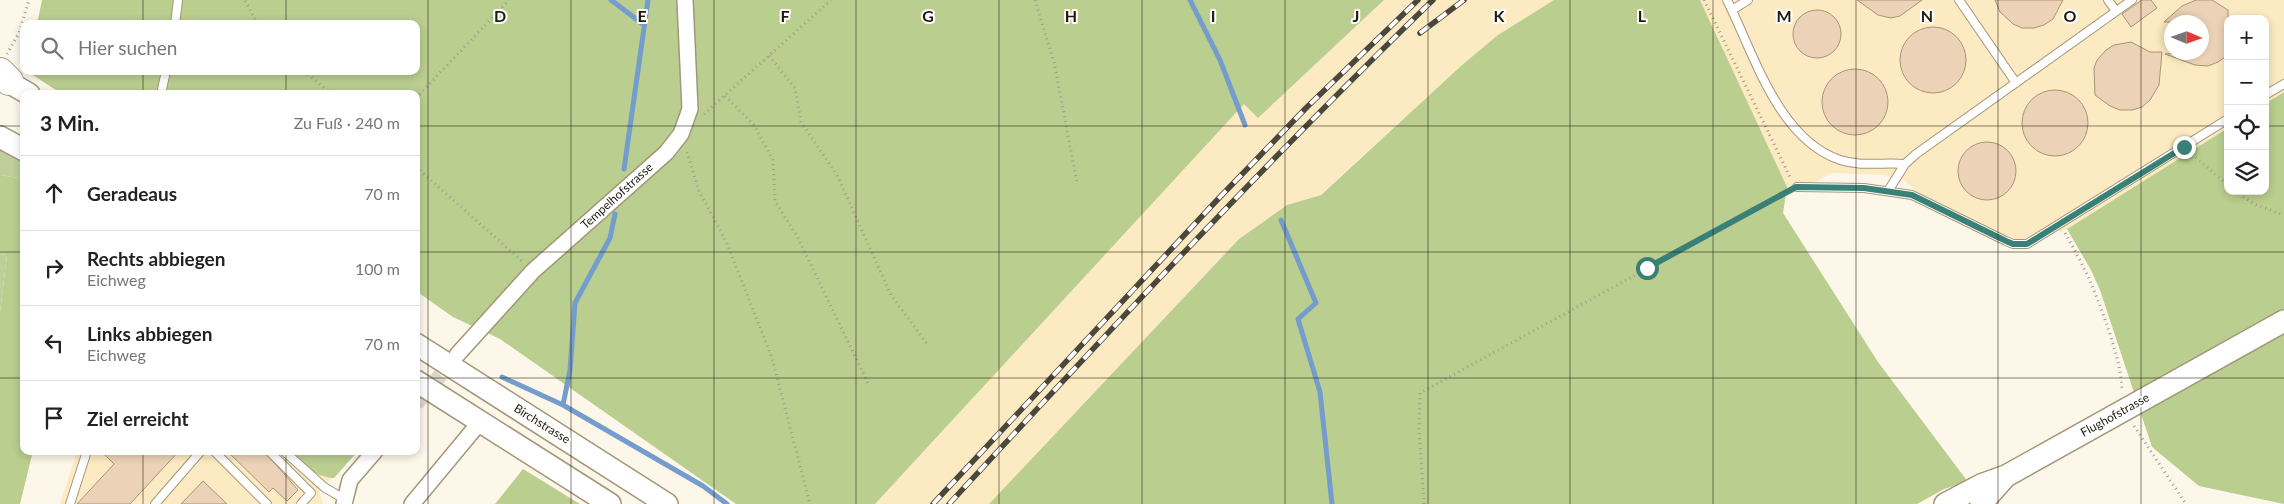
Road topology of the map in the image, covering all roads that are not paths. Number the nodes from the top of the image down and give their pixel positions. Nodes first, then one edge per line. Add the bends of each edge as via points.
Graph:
1 (178, 0) edge
2 (685, 0) edge
3 (1726, 0) edge
4 (1748, 0) edge
5 (1959, 0) edge
6 (2108, 0) edge
7 (2132, 0) edge
8 (1732, 10) junction
9 (2116, 11) junction
10 (176, 20) edge
11 (165, 75) edge
12 (2016, 83) junction
13 (2284, 84) edge
14 (162, 90) edge
15 (2269, 93) edge
16 (2224, 122) edge
17 (0, 136) edge
18 (20, 148) edge
19 (1905, 164) junction
20 (1796, 187) road end
21 (1888, 190) junction
22 (2284, 321) edge
23 (420, 347) edge
24 (457, 356) tunnel mouth
25 (420, 384) edge
26 (497, 396) junction
27 (480, 422) junction
28 (86, 455) edge
29 (198, 455) edge
30 (218, 455) edge
31 (273, 455) edge
32 (288, 455) edge
33 (372, 455) edge
34 (2006, 476) junction
35 (344, 502) edge
36 (70, 504) edge
37 (155, 504) edge
38 (267, 504) edge
39 (301, 504) edge
40 (412, 504) edge
41 (610, 504) edge
42 (667, 504) edge
43 (1945, 504) edge
44 (1981, 504) edge

1 - 10 lane
2 - 24 street, Tempelhofstrasse via 690,108 681,134 666,153 533,271
3 - 8 lane
4 - 8 lane
5 - 12 lane
6 - 9 lane
7 - 9 lane
8 - 19 lane via 1774,100 1795,129 1815,148 1841,160
9 - 12 lane
11 - 14 lane
12 - 19 lane
13 - 15 lane
16 - 21 lane via 2027,244 2013,244 1912,195
17 - 18 main road
19 - 21 lane
20 - 21 lane
22 - 34 main road, Flughofstrasse
23 - 26 main road, Birchstrasse
25 - 27 main road
26 - 27 main road
26 - 42 main road, Birchstrasse
27 - 40 street
27 - 41 main road
28 - 36 lane
29 - 37 lane
30 - 38 lane
31 - 39 lane via 311,493
32 - 35 lane
33 - 35 street via 350,480
34 - 43 main road, Flughofstrasse
34 - 44 main road

